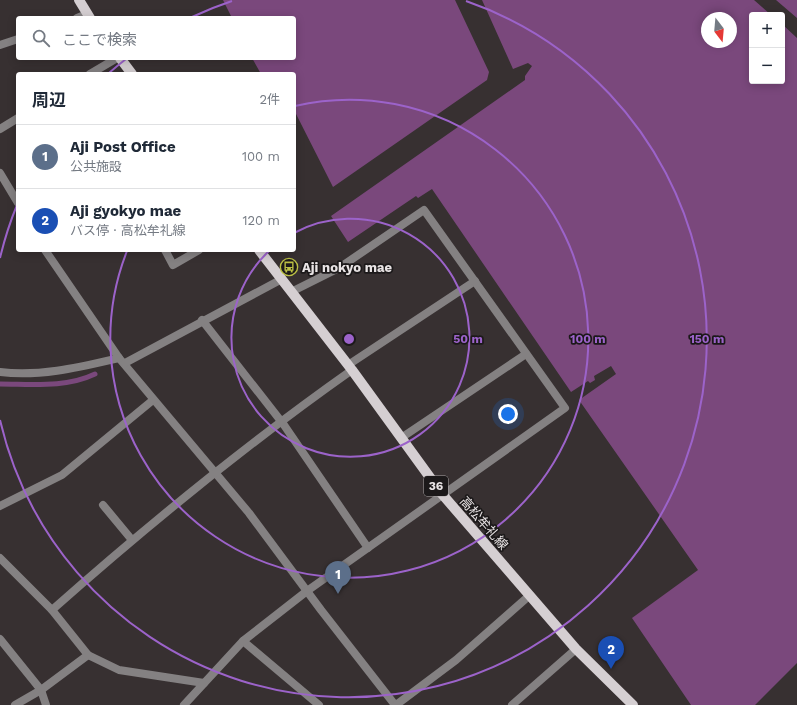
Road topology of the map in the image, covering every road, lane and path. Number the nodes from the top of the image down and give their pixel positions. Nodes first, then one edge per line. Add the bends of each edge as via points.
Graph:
1 (79, 0) edge
2 (84, 16) edge
3 (16, 40) edge
4 (0, 45) edge
5 (114, 60) edge
6 (122, 60) edge
7 (93, 72) edge
8 (130, 72) edge
9 (16, 119) edge
10 (0, 129) edge
11 (0, 173) edge
12 (16, 200) edge
13 (46, 252) edge
14 (166, 252) edge
15 (196, 252) edge
16 (261, 252) edge
17 (282, 278) junction
18 (475, 282) junction
19 (291, 292) junction
20 (202, 320) junction
21 (526, 354) junction
22 (122, 360) junction
23 (350, 368) junction
24 (0, 372) edge
25 (153, 400) junction
26 (280, 421) junction
27 (401, 438) junction
28 (215, 472) junction
29 (442, 494) junction
30 (103, 505) dead end
31 (0, 506) edge
32 (132, 540) junction
33 (368, 548) junction
34 (0, 558) edge
35 (307, 591) junction
36 (530, 595) junction
37 (52, 610) junction
38 (0, 639) edge
39 (243, 641) junction
40 (576, 649) junction
41 (88, 655) junction
42 (204, 683) junction
43 (41, 690) junction
44 (15, 705) edge
45 (46, 705) edge
46 (184, 705) edge
47 (319, 705) edge
48 (396, 705) edge
49 (512, 705) edge
50 (633, 705) edge

1 - 2 main road
3 - 4 street
5 - 7 street
6 - 8 main road
9 - 10 street
11 - 12 street
13 - 22 street
14 - 15 street via 173,265
16 - 17 main road, 高松牟礼線 / 36
17 - 19 main road, 高松牟礼線 / 36
17 - 20 street
18 - 19 street via 424,210 339,268
18 - 21 street
18 - 23 street
19 - 23 main road, 高松牟礼線 / 36
20 - 22 street
20 - 26 street
21 - 27 street
21 - 29 street via 565,408
22 - 24 street via 52,372
22 - 25 street
23 - 26 street
23 - 27 main road, 高松牟礼線 / 36
25 - 28 street
25 - 31 street via 62,475
26 - 28 street
26 - 33 street
27 - 29 main road, 高松牟礼線 / 36
28 - 32 street
28 - 35 street
29 - 33 street
29 - 36 main road, 高松牟礼線 / 36
30 - 32 street
32 - 37 street
33 - 35 street
34 - 37 street
35 - 39 street
35 - 48 street
36 - 40 main road, 高松牟礼線 / 36
36 - 48 street via 456,660
37 - 41 street
38 - 43 street
39 - 42 street
39 - 47 street
40 - 49 street
40 - 50 main road, 高松牟礼線 / 36
41 - 42 street via 120,670
41 - 43 street
42 - 46 street
43 - 44 street
43 - 45 street

